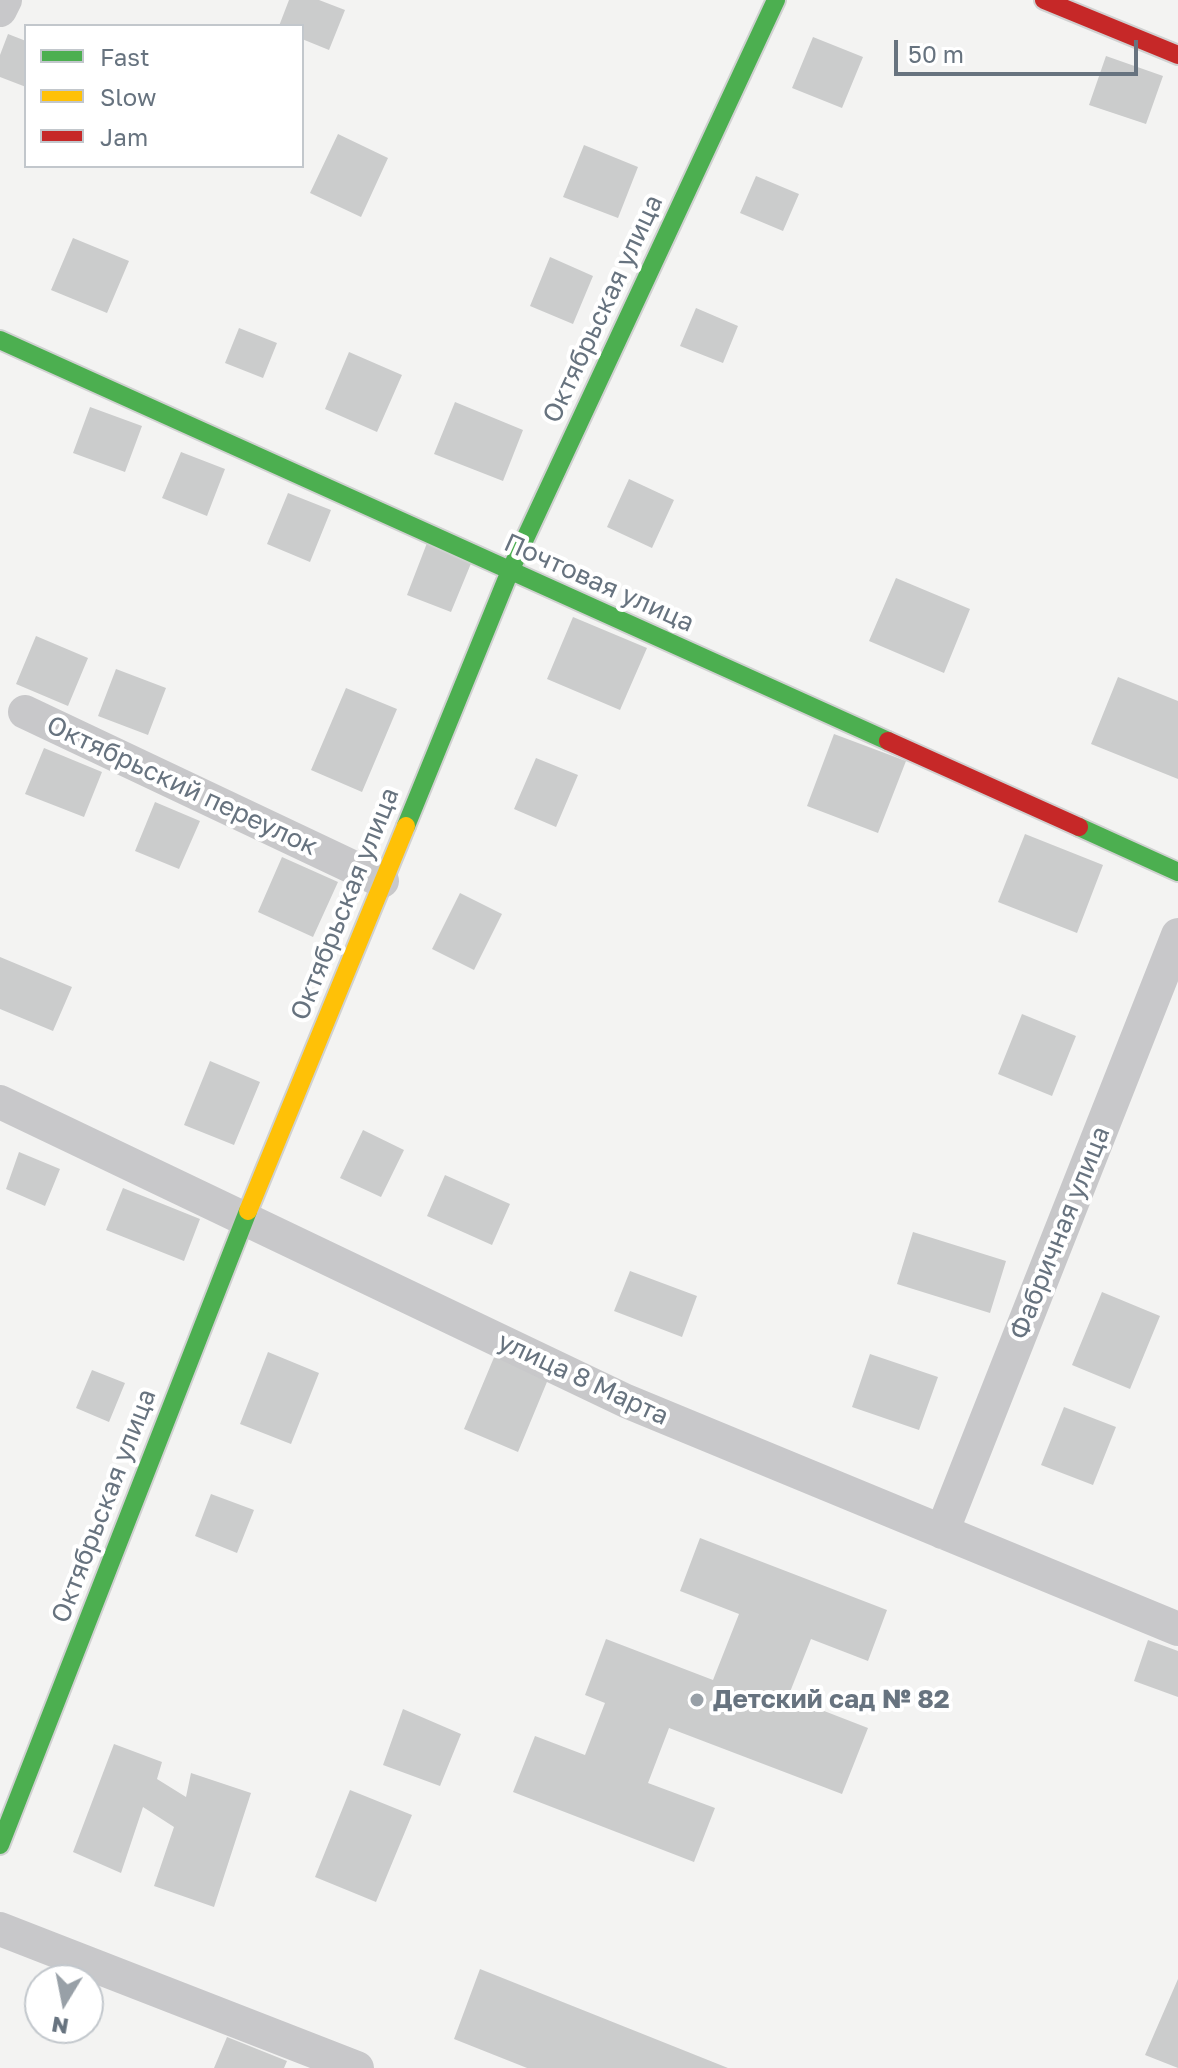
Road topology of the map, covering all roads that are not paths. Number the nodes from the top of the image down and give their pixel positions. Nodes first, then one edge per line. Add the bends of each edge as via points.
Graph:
1 (5, 0) edge
2 (776, 0) edge
3 (1044, 0) edge
4 (0, 10) edge
5 (1178, 55) edge
6 (0, 340) edge
7 (510, 571) junction
8 (25, 712) dead end
9 (1178, 872) edge
10 (382, 881) junction
11 (1178, 935) edge
12 (0, 1102) edge
13 (245, 1218) junction
14 (942, 1532) junction
15 (1178, 1629) edge
16 (0, 1845) edge
17 (0, 1929) edge
18 (357, 2068) edge

1 - 4 street
2 - 7 street, Октябрьская улица
3 - 5 street
6 - 7 street, Почтовая улица
7 - 9 street, Почтовая улица
7 - 10 street, Октябрьская улица
8 - 10 street, Октябрьский переулок
10 - 13 street, Октябрьская улица
11 - 14 street, Фабричная улица
12 - 13 street, улица 8 Марта
13 - 14 street, улица 8 Марта via 626,1401
13 - 16 street, Октябрьская улица
14 - 15 street, улица 8 Марта
17 - 18 street

